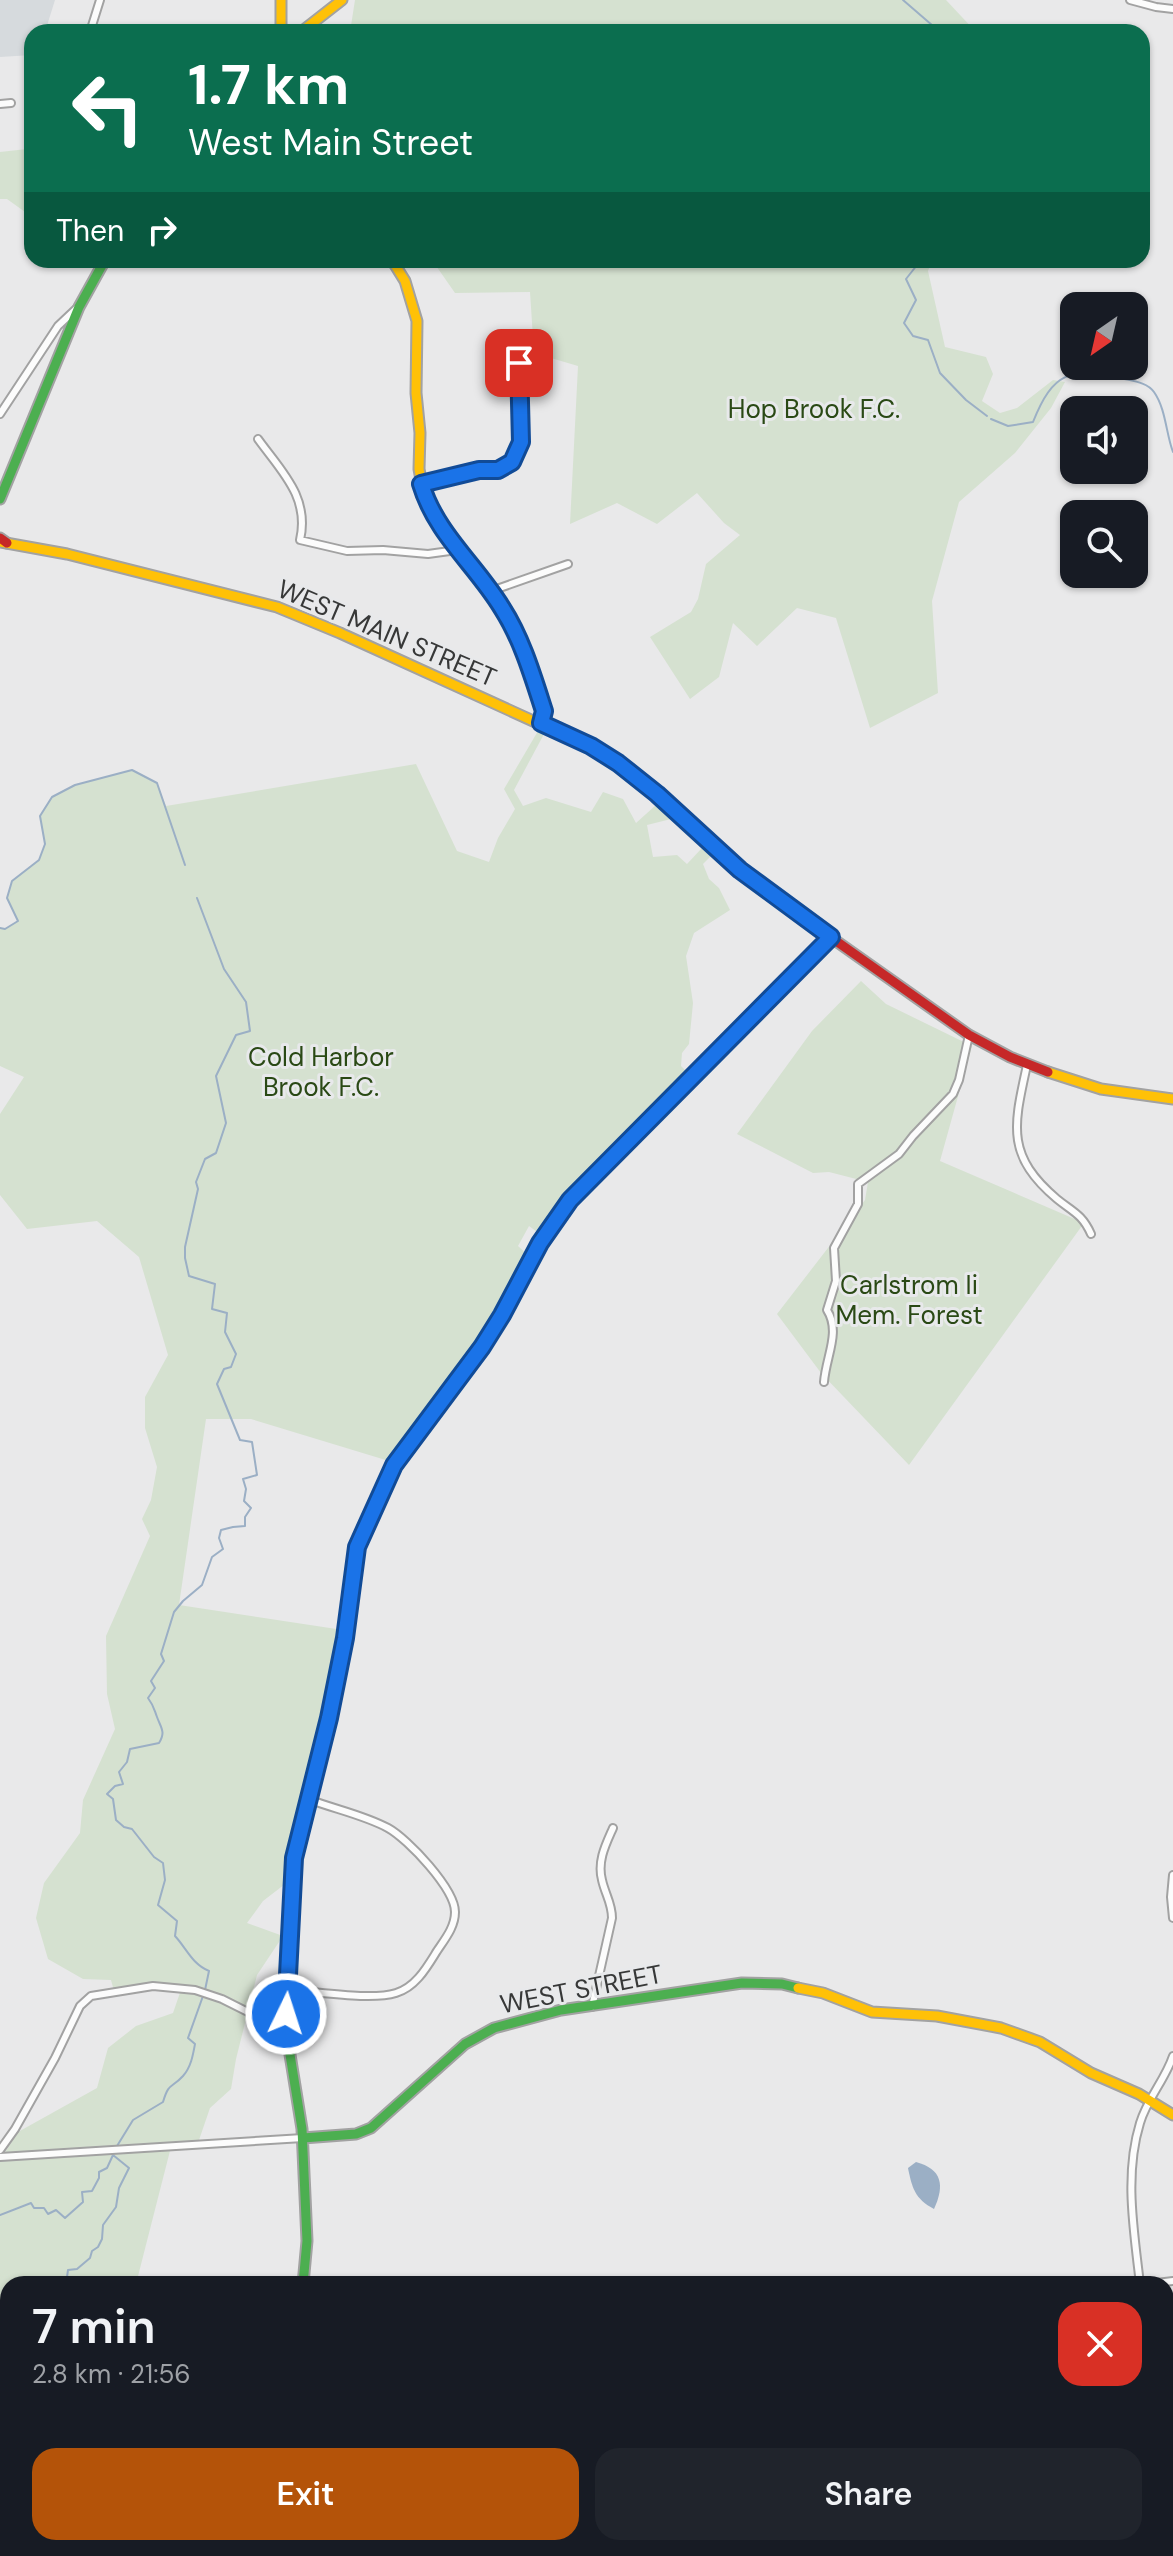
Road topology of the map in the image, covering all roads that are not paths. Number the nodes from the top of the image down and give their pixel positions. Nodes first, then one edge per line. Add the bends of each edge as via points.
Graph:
1 (100, 0) edge
2 (281, 0) edge
3 (342, 0) edge
4 (1130, 0) edge
5 (1173, 9) edge
6 (92, 24) edge
7 (281, 24) edge
8 (311, 24) edge
9 (11, 103) dead end
10 (0, 104) edge
11 (101, 268) edge
12 (397, 268) edge
13 (79, 307) junction
14 (519, 363) dead end
15 (0, 414) edge
16 (258, 439) dead end
17 (421, 484) junction
18 (0, 499) edge
19 (2, 541) edge
20 (457, 550) junction
21 (568, 564) dead end
22 (491, 591) junction
23 (541, 723) junction
24 (831, 937) junction
25 (969, 1035) junction
26 (1027, 1065) junction
27 (1173, 1099) edge
28 (1091, 1234) dead end
29 (824, 1382) dead end
30 (308, 1799) junction
31 (613, 1828) dead end
32 (1173, 1875) edge
33 (1173, 1918) edge
34 (286, 1990) junction
35 (592, 2007) junction
36 (288, 2042) junction
37 (1173, 2056) edge
38 (1150, 2101) junction
39 (1173, 2115) edge
40 (303, 2138) junction
41 (0, 2150) edge
42 (0, 2157) edge
43 (304, 2276) edge
44 (1139, 2276) edge

1 - 6 street
2 - 7 street
3 - 8 street
4 - 5 street
9 - 10 street
11 - 13 street
12 - 17 street via 417,321
13 - 15 street via 58,326
13 - 18 street
14 - 17 street via 521,442 512,462 498,470
16 - 20 street via 298,495 300,540 347,551
17 - 20 street via 430,509
19 - 23 street, WEST MAIN STREET via 277,607
20 - 22 street
21 - 22 street
22 - 23 street via 518,638 544,711
23 - 24 street, WEST MAIN STREET via 618,763 740,870
24 - 25 street, WEST MAIN STREET
24 - 30 street via 570,1200 482,1347 394,1465 357,1547 348,1623
25 - 26 street, WEST MAIN STREET
25 - 29 street via 953,1094 899,1154 858,1184 858,1204 834,1248 836,1281 827,1310 835,1329
26 - 27 street, WEST MAIN STREET via 1101,1089
26 - 28 street via 1016,1122 1018,1148 1038,1179 1084,1219
30 - 34 street via 293,1867
30 - 34 street via 399,1835 450,1894 455,1915 424,1971 401,1991 366,1995
31 - 35 street via 601,1866 612,1918
32 - 33 street
34 - 36 street
35 - 38 street, WEST STREET via 734,1983 782,1984 872,2012 937,2016 1001,2028 1040,2042
35 - 40 street, WEST STREET via 488,2030 465,2044 371,2128
36 - 40 street
36 - 41 street via 256,2016 195,1990 153,1986 91,1996 80,2006
37 - 38 street
38 - 39 street, WEST STREET
38 - 44 street via 1139,2126 1131,2193
40 - 42 street, WEST STREET
40 - 43 street

